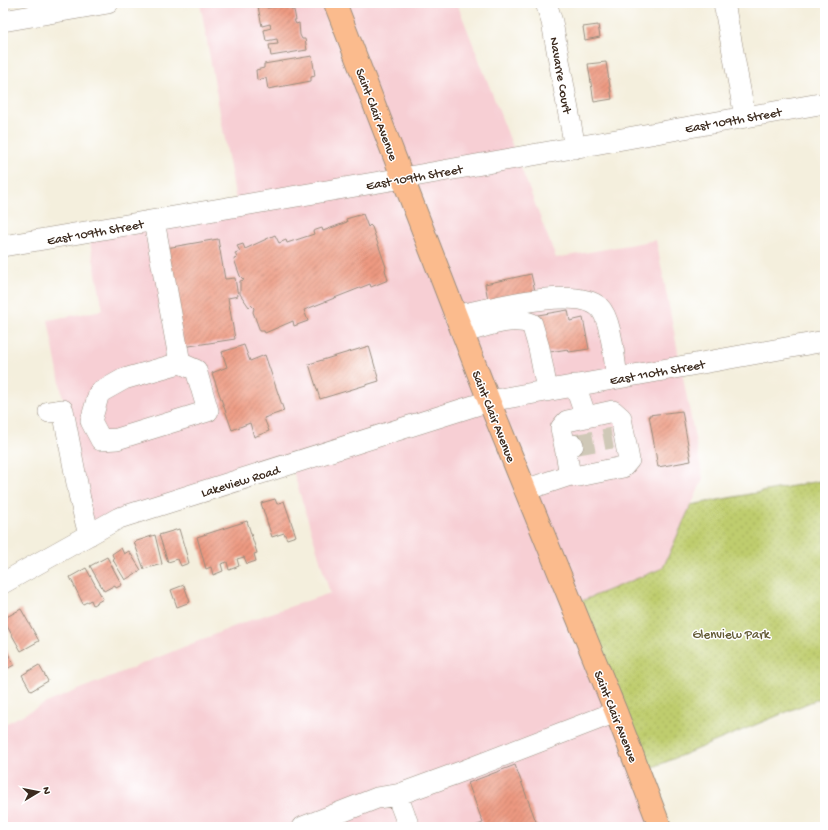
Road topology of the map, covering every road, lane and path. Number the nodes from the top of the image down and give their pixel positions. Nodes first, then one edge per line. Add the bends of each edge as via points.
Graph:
1 (108, 3) edge
2 (334, 3) edge
3 (546, 3) edge
4 (724, 3) edge
5 (3, 22) edge
6 (825, 103) edge
7 (745, 117) junction
8 (575, 148) junction
9 (403, 178) junction
10 (154, 221) junction
11 (3, 246) edge
12 (459, 324) junction
13 (825, 341) edge
14 (180, 363) junction
15 (617, 377) junction
16 (575, 385) junction
17 (547, 390) junction
18 (488, 402) junction
19 (49, 412) dead end
20 (586, 417) junction
21 (91, 421) junction
22 (570, 475) junction
23 (525, 490) junction
24 (97, 530) junction
25 (3, 583) edge
26 (616, 712) junction
27 (397, 795) junction
28 (303, 827) edge
29 (409, 827) edge
30 (660, 827) edge

1 - 5 street
2 - 9 main road, Saint Clair Avenue
3 - 8 street, Navarre Court via 552,22
4 - 7 street
6 - 7 street, East 109th Street
7 - 8 street, East 109th Street
8 - 9 street, East 109th Street
9 - 10 street, East 109th Street
9 - 12 main road, Saint Clair Avenue
10 - 11 street, East 109th Street
10 - 14 street
12 - 15 street via 549,298 582,300 599,307 607,320
12 - 17 street via 521,320 532,324
12 - 18 main road, Saint Clair Avenue
13 - 15 street, East 110th Street
14 - 21 street via 124,379 99,393
14 - 21 street via 196,370 208,411 117,439 101,440
15 - 16 street, East 110th Street
16 - 17 street, East 110th Street
16 - 20 street
17 - 18 street, East 110th Street
18 - 23 main road, Saint Clair Avenue
18 - 24 street, Lakeview Road via 126,515
19 - 24 street via 63,410 80,499
20 - 22 street via 567,421 561,428 569,446
20 - 22 street via 613,411 621,418 618,437 629,460 623,467 579,476
21 - 24 street via 80,428
22 - 23 street
23 - 26 main road, Saint Clair Avenue
24 - 25 street, Lakeview Road
26 - 27 street
26 - 30 main road, Saint Clair Avenue
27 - 28 street via 377,798
27 - 29 street

